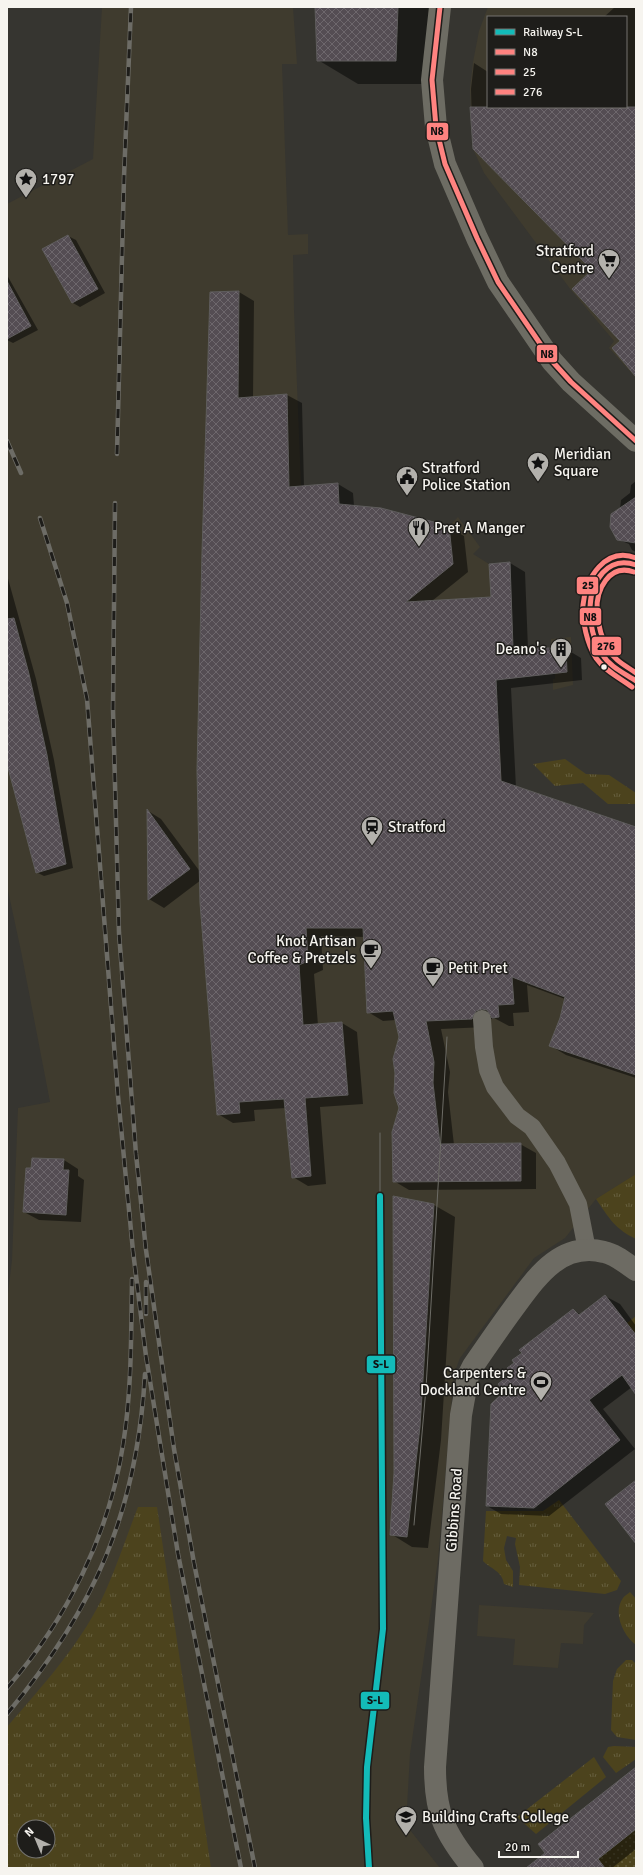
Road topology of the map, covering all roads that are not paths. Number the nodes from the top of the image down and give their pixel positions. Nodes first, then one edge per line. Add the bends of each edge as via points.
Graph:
1 (440, 7) edge
2 (636, 441) edge
3 (482, 1019) dead end
4 (587, 1250) junction
5 (636, 1270) edge
6 (473, 1868) edge

1 - 2 main road via 432,80 436,127 445,164 477,238 498,282 552,361 571,382
3 - 4 street via 488,1070 495,1087 517,1116 532,1127 557,1163 578,1204
4 - 5 street, Gibbins Road via 606,1252
4 - 6 street, Gibbins Road via 557,1260 538,1275 473,1366 465,1392 445,1623 435,1788 444,1826 456,1848

